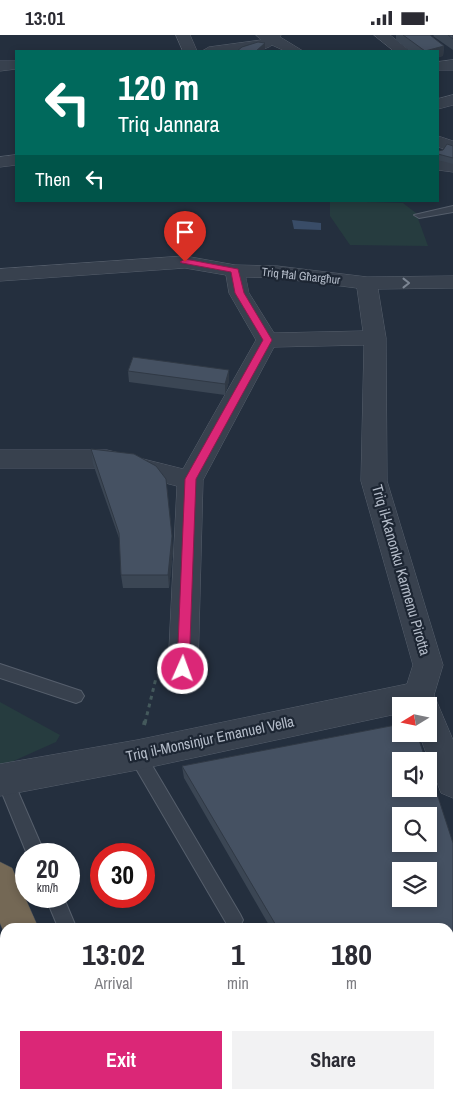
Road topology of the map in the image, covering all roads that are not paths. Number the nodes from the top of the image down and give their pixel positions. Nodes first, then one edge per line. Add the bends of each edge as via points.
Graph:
1 (183, 35) edge
2 (381, 35) edge
3 (270, 36) edge
4 (190, 50) edge
5 (217, 50) edge
6 (294, 50) edge
7 (402, 50) edge
8 (15, 65) edge
9 (453, 65) edge
10 (0, 66) edge
11 (439, 66) edge
12 (453, 100) edge
13 (439, 103) edge
14 (439, 141) edge
15 (453, 147) edge
16 (15, 160) edge
17 (0, 161) edge
18 (439, 165) edge
19 (453, 167) edge
20 (453, 209) edge
21 (419, 215) dead end
22 (235, 271) junction
23 (0, 275) edge
24 (453, 282) edge
25 (367, 283) junction
26 (375, 338) junction
27 (268, 340) junction
28 (0, 459) edge
29 (190, 479) junction
30 (183, 669) road end
31 (0, 671) edge
32 (76, 696) dead end
33 (425, 697) edge
34 (392, 712) edge
35 (438, 743) edge
36 (137, 755) junction
37 (2, 779) edge
38 (453, 782) edge
39 (31, 843) edge
40 (0, 880) edge
41 (59, 908) edge
42 (234, 921) dead end
43 (18, 923) edge
44 (65, 923) edge

1 - 4 street
2 - 7 street
3 - 5 street via 265,44
3 - 6 street
8 - 10 street
9 - 11 street
12 - 13 street
14 - 15 street
16 - 17 street
18 - 19 street
20 - 21 lane
22 - 23 street, Triq Ħal Għargħur via 185,262
22 - 25 street, Triq Ħal Għargħur via 276,272
22 - 27 street via 239,293
25 -> 24 street, Triq Ħal Għargħur
25 - 26 street, Triq il-Kanonku Karmenu Pirotta
26 - 27 street
26 - 33 street, Triq il-Kanonku Karmenu Pirotta via 374,481 428,665
27 - 29 street
28 - 29 street via 107,459
29 - 30 street
31 - 32 lane
34 - 36 street, Triq il-Monsinjur Emanuel Vella
35 - 38 street
36 - 37 street, Triq il-Monsinjur Emanuel Vella
36 - 42 lane
37 - 39 lane
40 - 43 highway
41 - 44 lane

